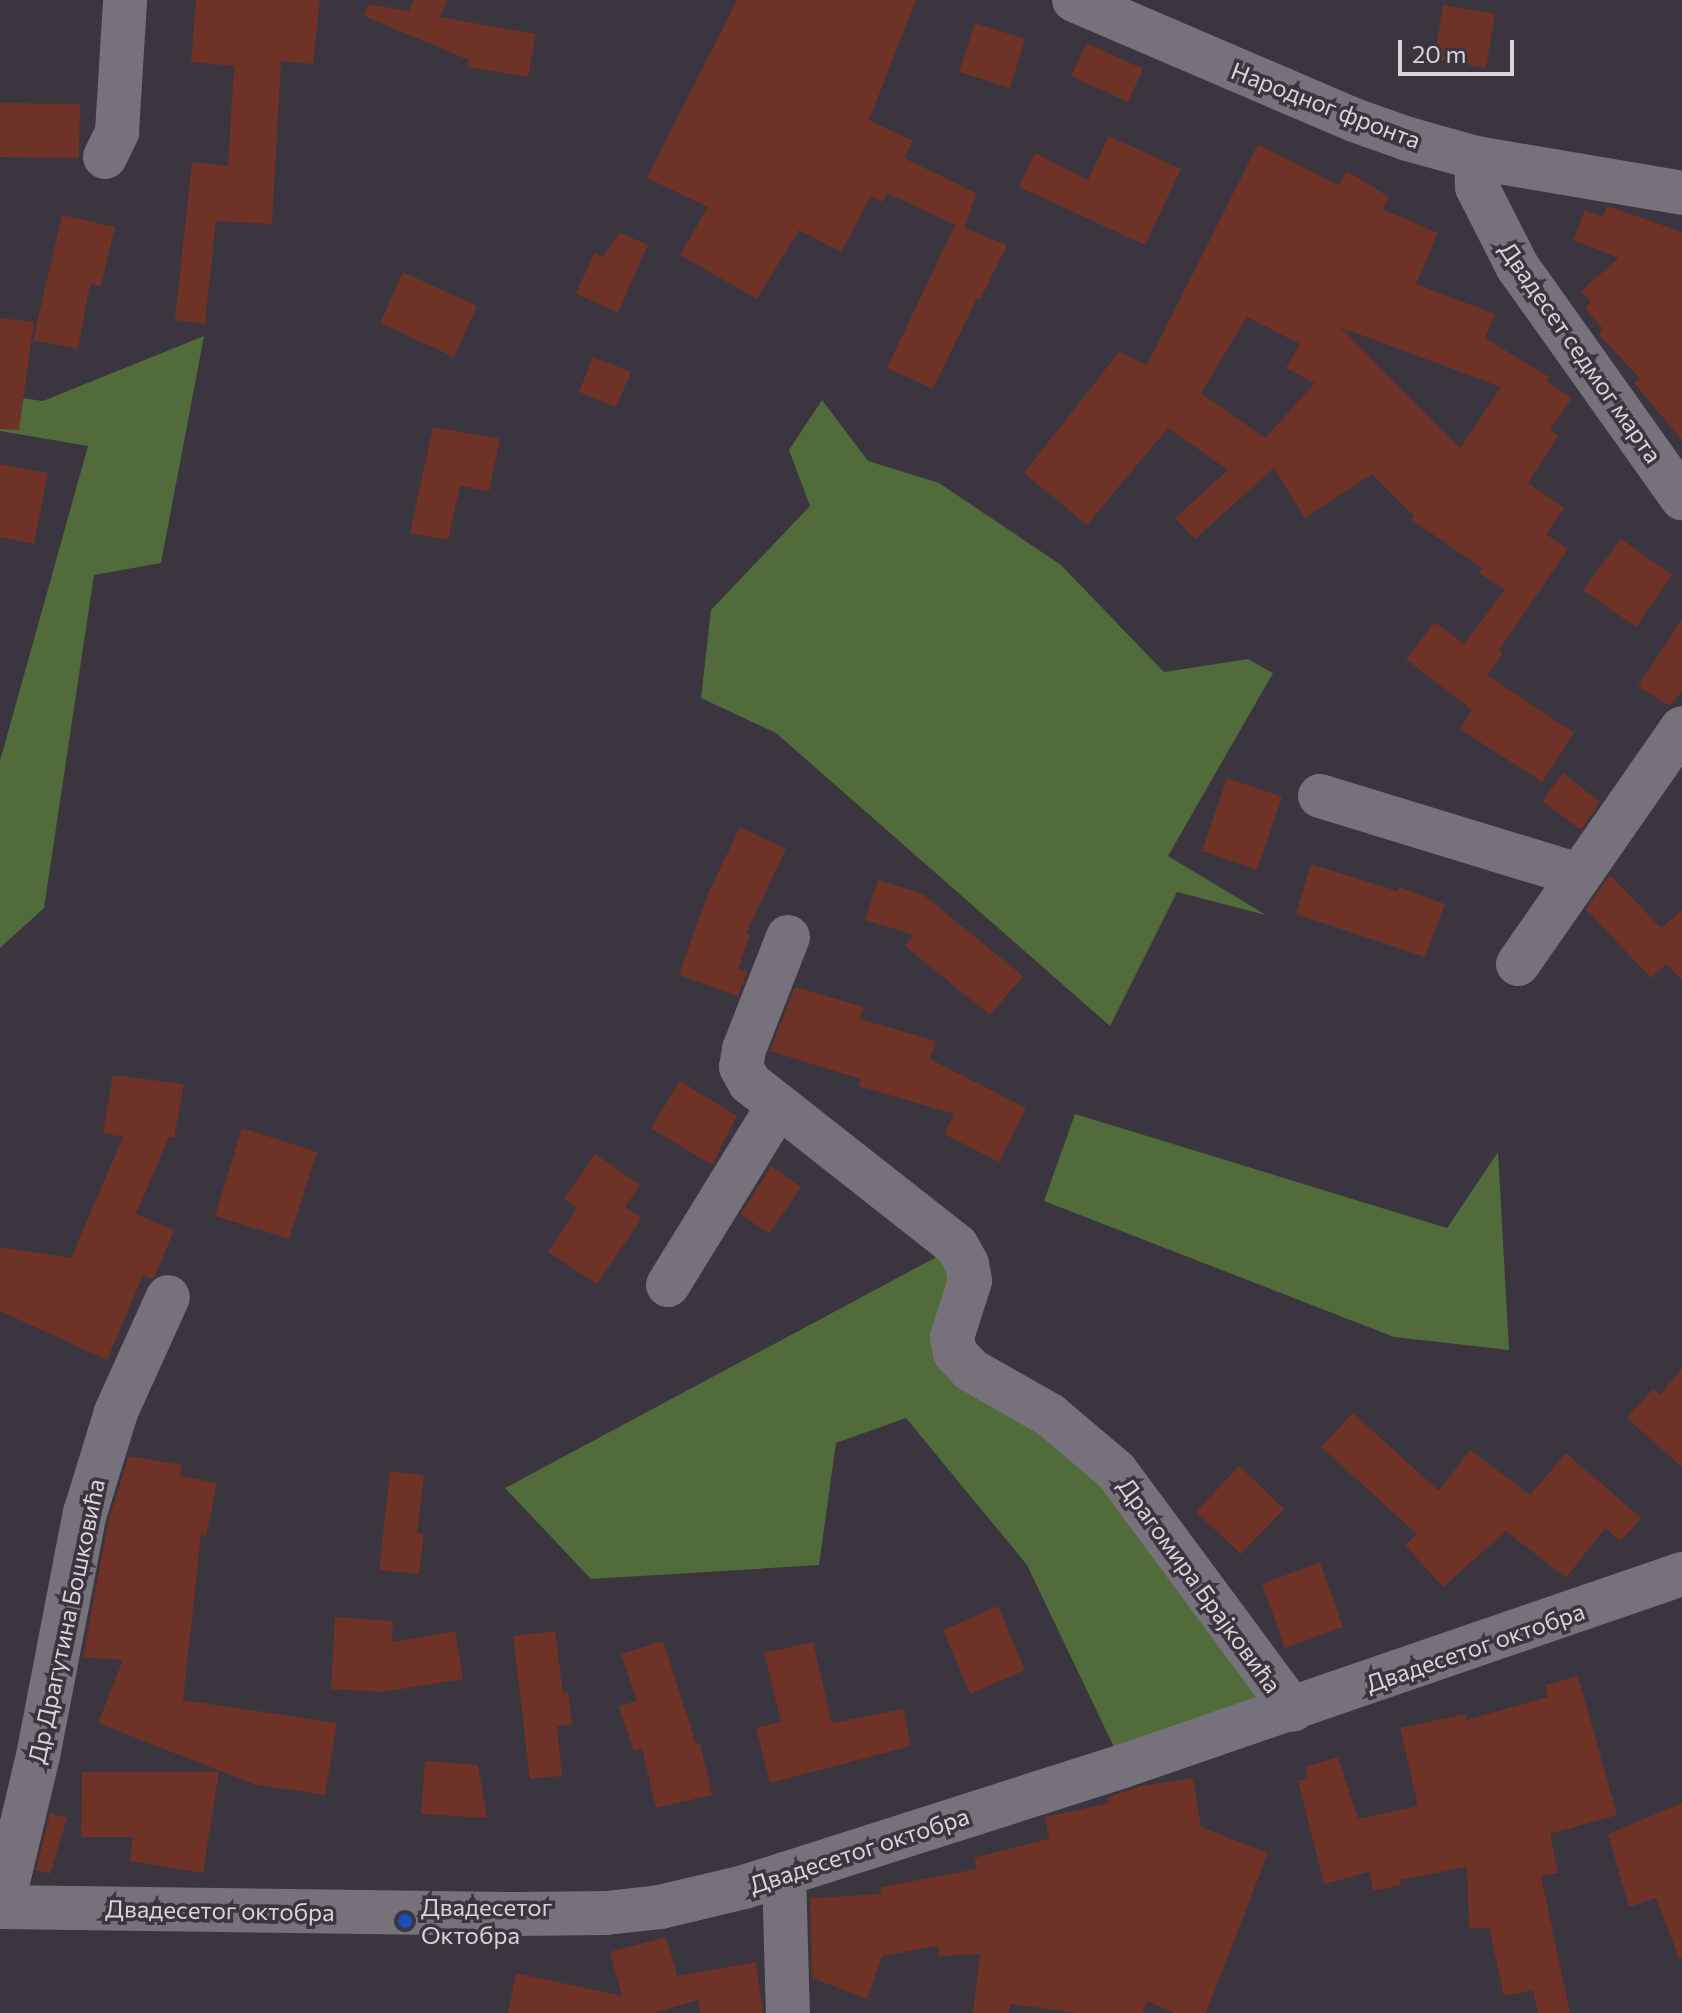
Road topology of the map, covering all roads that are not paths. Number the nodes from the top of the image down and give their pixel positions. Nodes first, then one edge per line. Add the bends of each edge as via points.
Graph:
1 (125, 0) edge
2 (1074, 0) edge
3 (105, 157) dead end
4 (1476, 158) junction
5 (1682, 193) edge
6 (1682, 498) edge
7 (1682, 728) edge
8 (1320, 796) dead end
9 (1579, 875) junction
10 (788, 937) dead end
11 (1518, 964) dead end
12 (777, 1108) junction
13 (668, 1285) dead end
14 (168, 1297) dead end
15 (1682, 1574) edge
16 (1293, 1710) junction
17 (784, 1874) junction
18 (1, 1907) edge
19 (788, 2013) edge

1 - 3 street via 117,132
2 - 4 street, Народног фронта via 1354,120
4 - 5 street, Народног фронта
4 - 6 street, Двадесет седмог марта via 1477,187 1517,266
7 - 9 street
8 - 9 street
9 - 11 street
10 - 12 street, Драгомира Брајковића via 741,1067
12 - 13 street
12 - 16 street, Драгомира Брајковића via 957,1246 970,1281 952,1337 955,1353 971,1370 1050,1415 1116,1471
14 - 18 street, Др Драгутина Бошковића via 116,1412 85,1513 38,1756
15 - 16 street, Двадесетог октобра
16 - 17 street, Двадесетог октобра
17 - 18 street, Двадесетог октобра via 660,1907 606,1913
17 - 19 street

